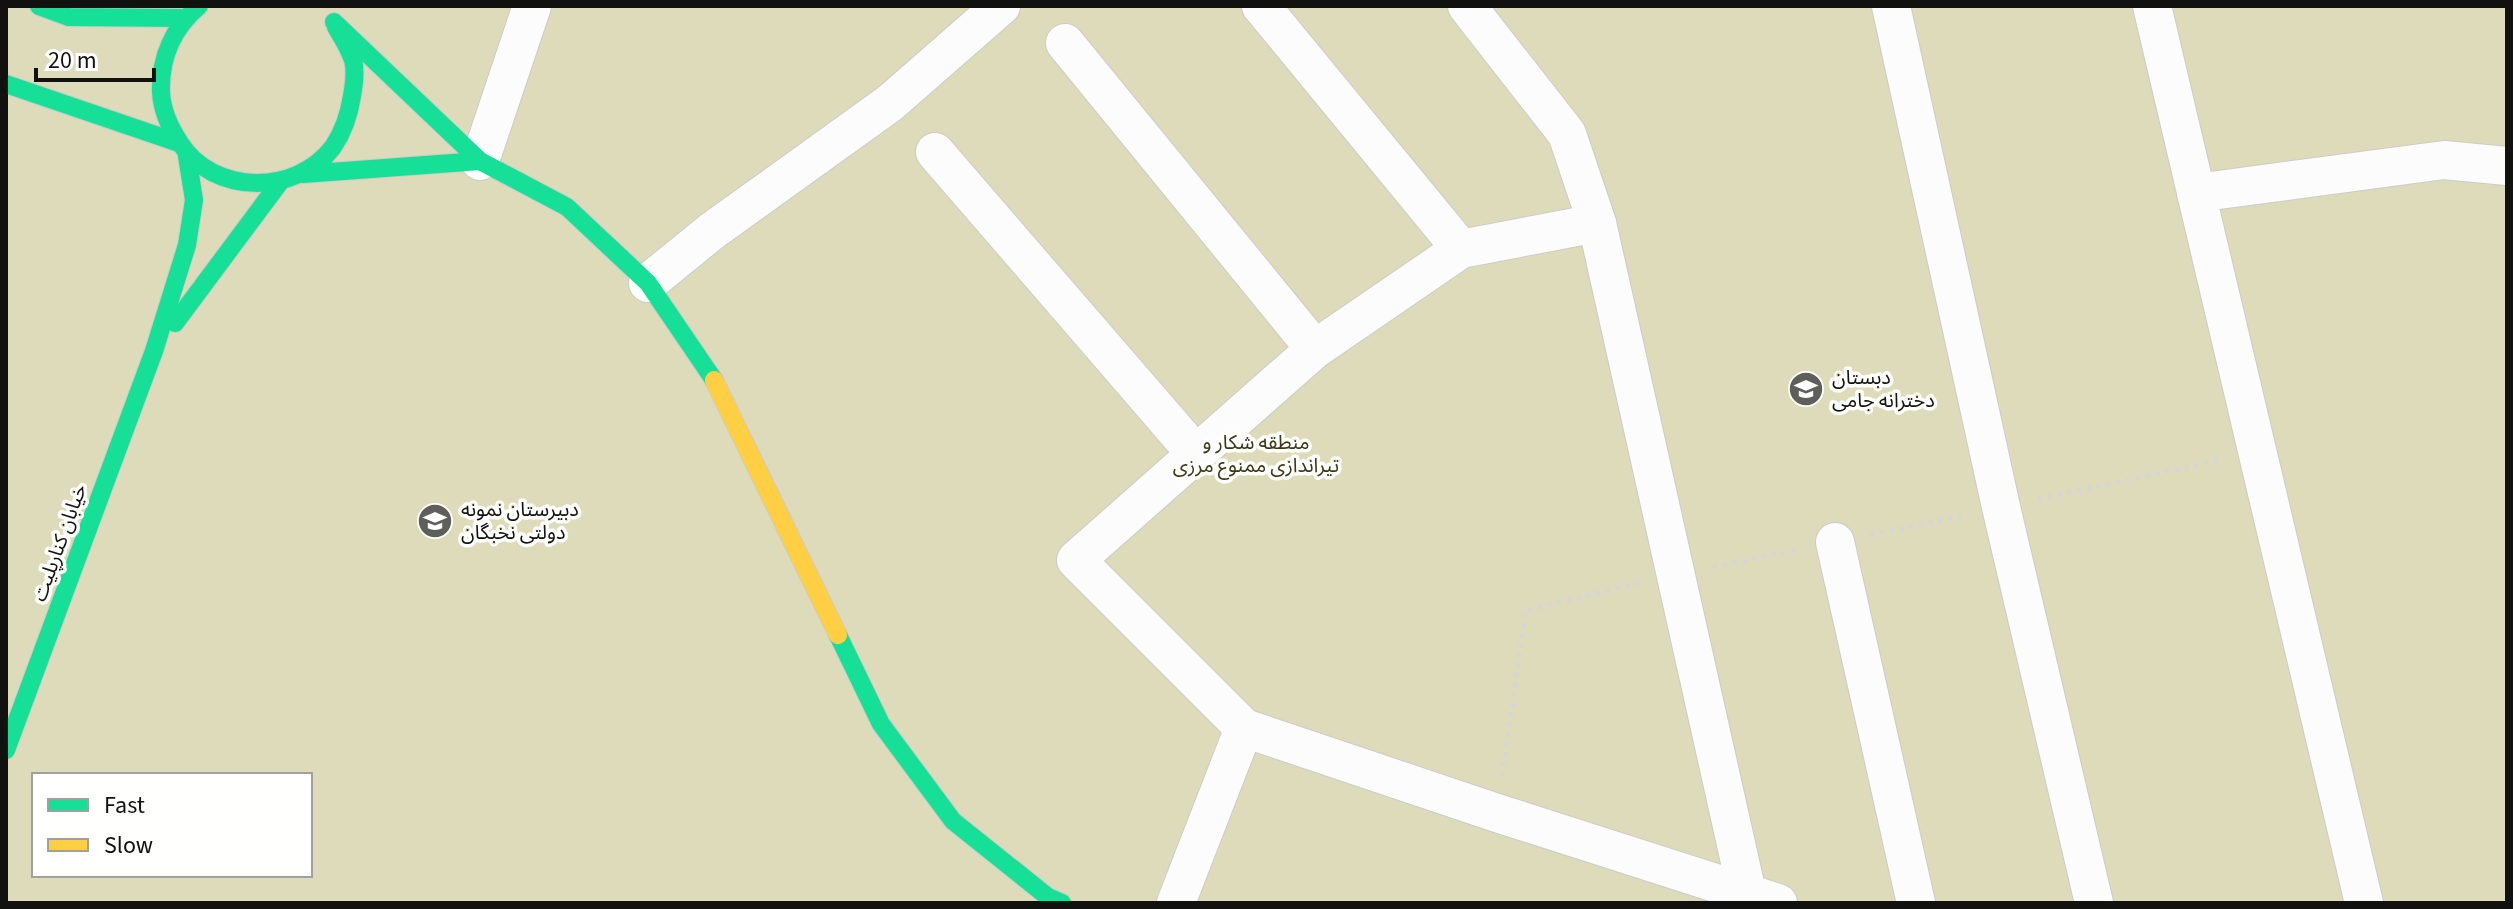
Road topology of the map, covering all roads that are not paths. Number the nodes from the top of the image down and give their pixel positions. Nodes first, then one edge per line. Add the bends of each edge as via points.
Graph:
1 (39, 6) edge
2 (199, 6) edge
3 (532, 6) edge
4 (1001, 6) edge
5 (1261, 6) edge
6 (1467, 6) edge
7 (1891, 6) edge
8 (2152, 6) edge
9 (328, 13) edge
10 (184, 18) junction
11 (1065, 43) dead end
12 (6, 84) edge
13 (182, 149) junction
14 (935, 152) dead end
15 (480, 161) junction
16 (2507, 166) edge
17 (303, 174) junction
18 (280, 182) junction
19 (2196, 193) junction
20 (1597, 223) junction
21 (1461, 249) junction
22 (648, 283) junction
23 (1315, 349) junction
24 (154, 351) junction
25 (1196, 454) junction
26 (1835, 542) dead end
27 (1244, 728) junction
28 (6, 750) edge
29 (1763, 898) edge
30 (1062, 903) edge
31 (1176, 903) edge
32 (1916, 903) edge
33 (2094, 903) edge
34 (2364, 903) edge

1 - 10 main road via 69,17
2 - 10 main road
3 - 15 street
4 - 22 street via 890,103
5 - 21 street
6 - 20 street via 1567,134
7 - 33 street
8 - 19 street
9 - 15 main road
9 - 17 main road via 353,61 354,106 336,146
10 - 13 main road, خیابان کنارپلیت via 162,57 160,101
11 - 23 street
12 - 13 main road
13 - 18 main road via 208,172 230,181
13 - 24 main road, خیابان کنارپلیت via 194,200 187,245
14 - 25 street
15 - 17 main road
15 - 22 main road via 567,207
16 - 19 street via 2444,160
17 - 18 main road
18 - 24 main road, خیابان کنارپلیت
19 - 34 street
20 - 21 street
20 - 29 street
21 - 23 street
22 - 30 main road via 711,373 881,724 953,821
23 - 25 street
24 - 28 main road, خیابان کنارپلیت
25 - 27 street via 1076,560
26 - 32 street
27 - 29 street
27 - 31 street

